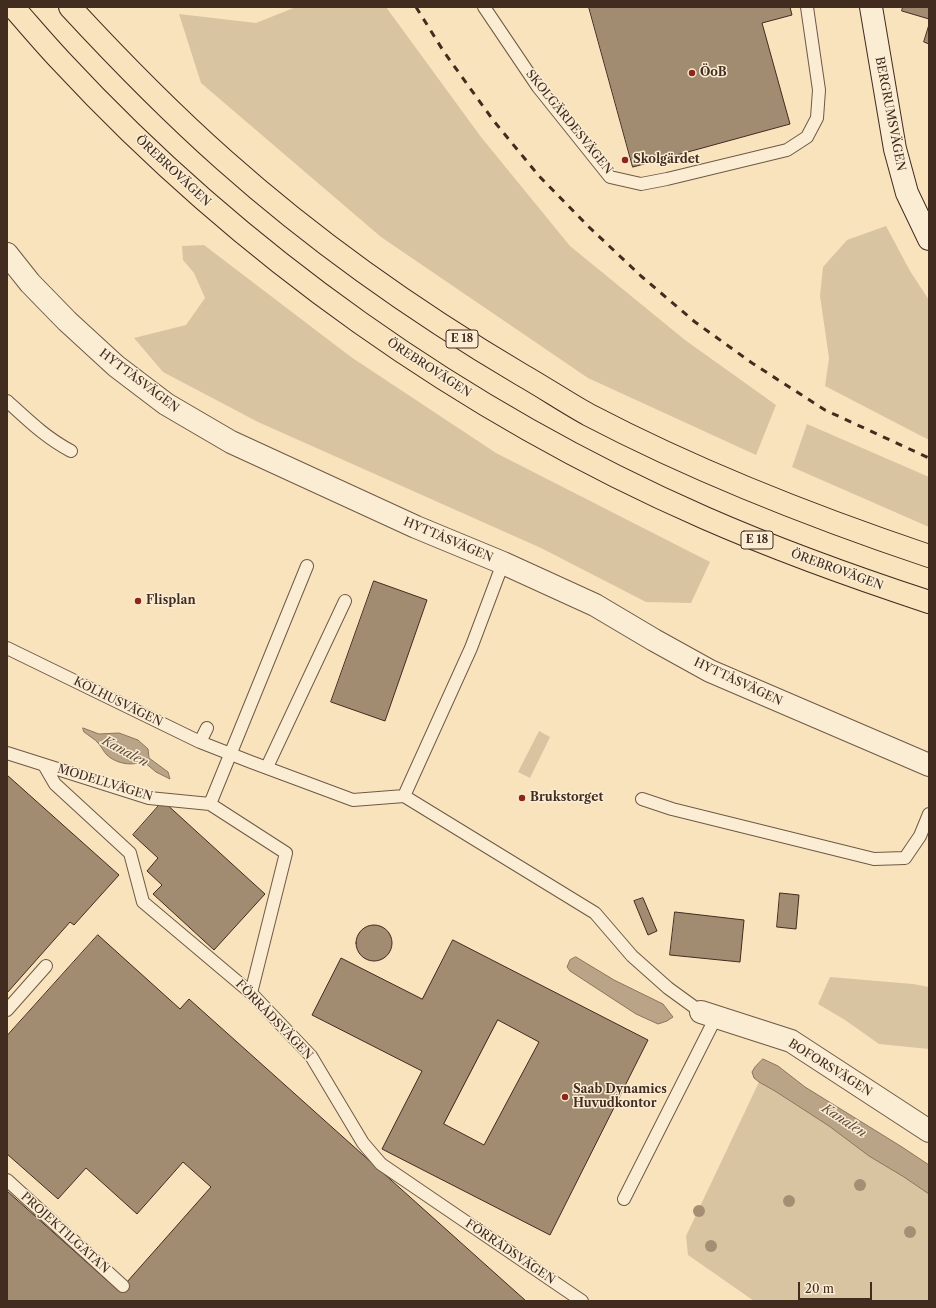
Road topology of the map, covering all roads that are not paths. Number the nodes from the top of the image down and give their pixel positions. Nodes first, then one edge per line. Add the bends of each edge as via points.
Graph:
1 (13, 7) edge
2 (70, 7) edge
3 (484, 7) edge
4 (807, 7) edge
5 (871, 7) edge
6 (929, 239) edge
7 (7, 254) edge
8 (7, 401) edge
9 (71, 451) dead end
10 (929, 556) edge
11 (503, 563) junction
12 (307, 566) dead end
13 (345, 602) dead end
14 (929, 602) edge
15 (7, 648) edge
16 (207, 728) dead end
17 (200, 742) junction
18 (7, 753) edge
19 (230, 754) junction
20 (44, 765) junction
21 (929, 765) edge
22 (267, 767) junction
23 (404, 796) junction
24 (642, 799) dead end
25 (210, 804) junction
26 (929, 814) edge
27 (46, 966) dead end
28 (251, 992) junction
29 (7, 1010) edge
30 (709, 1014) junction
31 (929, 1131) edge
32 (7, 1180) edge
33 (624, 1199) dead end
34 (123, 1286) dead end
35 (582, 1301) edge

1 - 14 highway, ÖREBROVÄGEN / E 18 via 60,61 149,149 211,205 273,257 413,359 487,405 611,474 703,517 828,568
2 - 10 highway, E 18 via 117,58 172,111 277,204 345,258 470,344 589,414 656,448 806,513
3 - 4 lane, SKOLGÄRDESVÄGEN via 538,87 610,177 641,184 787,150 807,137 818,118 819,90
5 - 6 street, BERGRUMSVÄGEN via 895,149 908,193
7 - 11 street, HYTTÅSVÄGEN via 30,283 67,321 116,366 166,404 231,442 416,527
8 - 9 lane via 42,433
11 - 21 street, HYTTÅSVÄGEN via 596,605 710,671
11 - 23 lane via 471,648
12 - 19 lane
13 - 22 lane
15 - 17 lane, KOLHUSVÄGEN
16 - 17 lane
17 - 19 lane, KOLHUSVÄGEN
18 - 20 lane, MODELLVÄGEN
19 - 22 lane, KOLHUSVÄGEN
19 - 25 lane
20 - 25 lane, MODELLVÄGEN via 149,798
20 - 28 lane, FÖRRÅDSVÄGEN via 55,784 130,853 143,902
22 - 23 lane, KOLHUSVÄGEN via 353,800
23 - 30 lane via 595,913 632,956 668,988
24 - 26 lane via 672,809 874,859 905,858 920,836
25 - 28 lane, MODELLVÄGEN via 286,853
27 - 29 lane
28 - 35 lane, FÖRRÅDSVÄGEN via 310,1056 363,1143 381,1164
30 - 31 street, BOFORSVÄGEN via 791,1041
30 - 33 lane
32 - 34 lane, PROJEKTILGATAN

